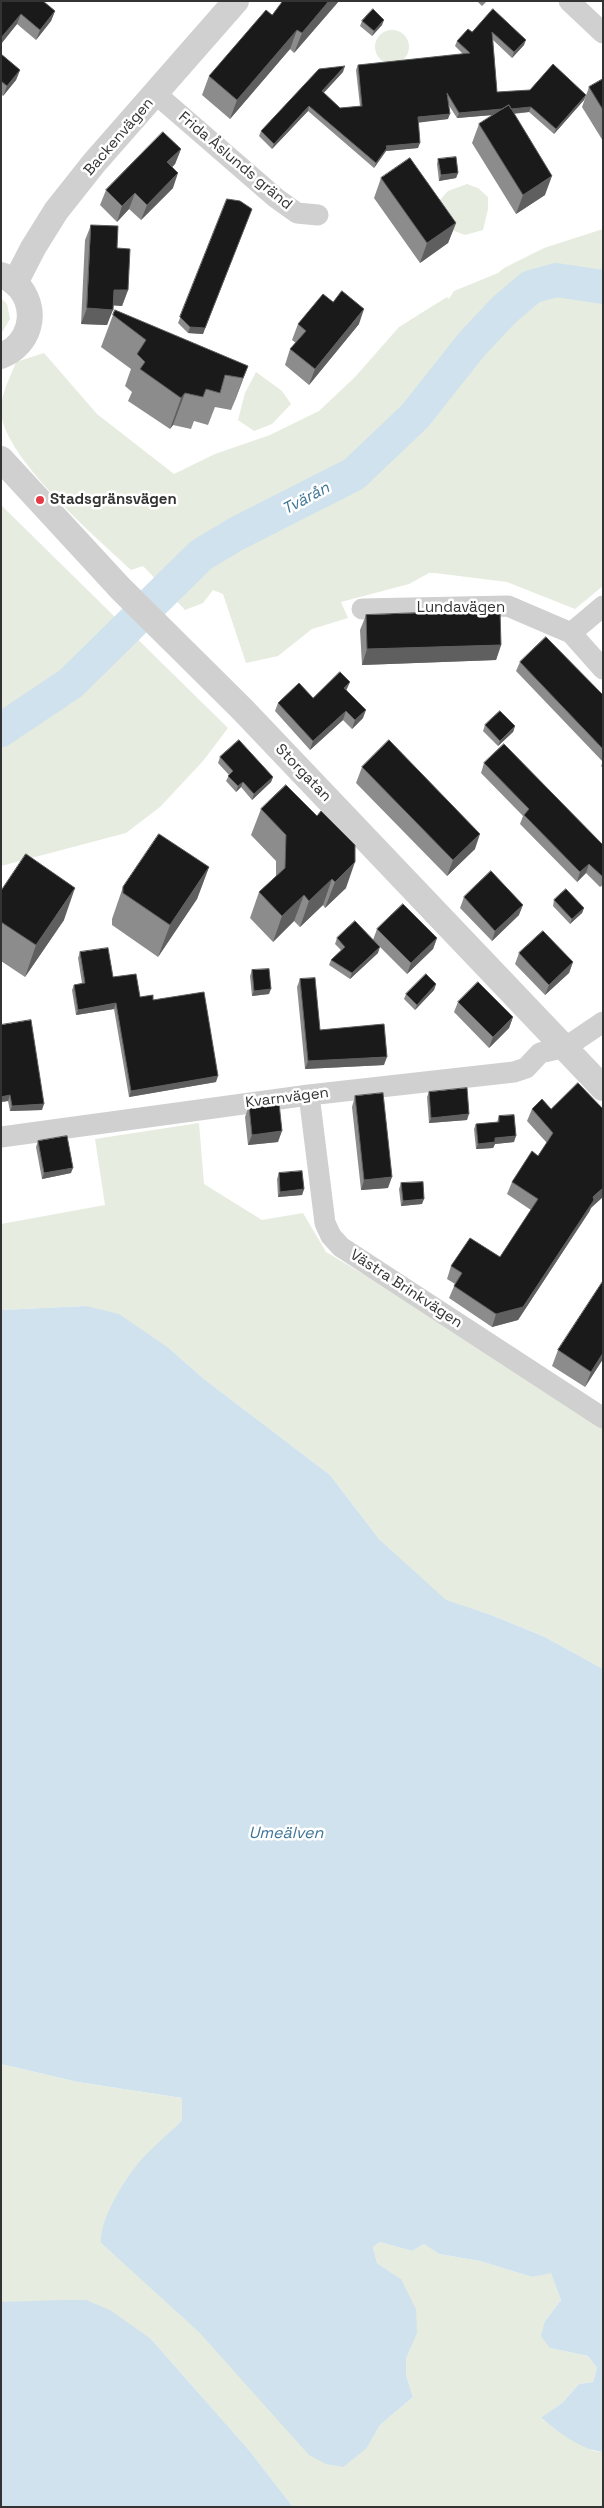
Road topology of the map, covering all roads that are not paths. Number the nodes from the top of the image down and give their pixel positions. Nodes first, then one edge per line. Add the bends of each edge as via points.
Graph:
1 (236, 1) edge
2 (569, 1) edge
3 (603, 33) edge
4 (156, 94) junction
5 (318, 215) dead end
6 (8, 279) edge
7 (1, 356) edge
8 (1, 459) edge
9 (603, 606) edge
10 (362, 609) dead end
11 (571, 634) junction
12 (603, 669) edge
13 (603, 1022) edge
14 (566, 1047) junction
15 (603, 1088) edge
16 (308, 1095) junction
17 (1, 1138) edge
18 (603, 1418) edge

1 - 4 street, Backenvägen
2 - 3 street
4 - 5 street, Frida Åslunds gränd via 276,198 297,213
4 - 6 street, Backenvägen via 56,211
6 - 7 street, Backenvägen via 29,304 30,324 22,342
8 - 14 street, Storgatan via 120,588 242,709
9 - 11 street
10 - 11 street, Lundavägen via 508,606
11 - 12 street
13 - 14 street
14 - 15 street, Storgatan
14 - 16 street, Kvarnvägen via 540,1053 526,1068 496,1076
16 - 17 street, Kvarnvägen
16 - 18 street, Västra Brinkvägen via 325,1223 336,1242

